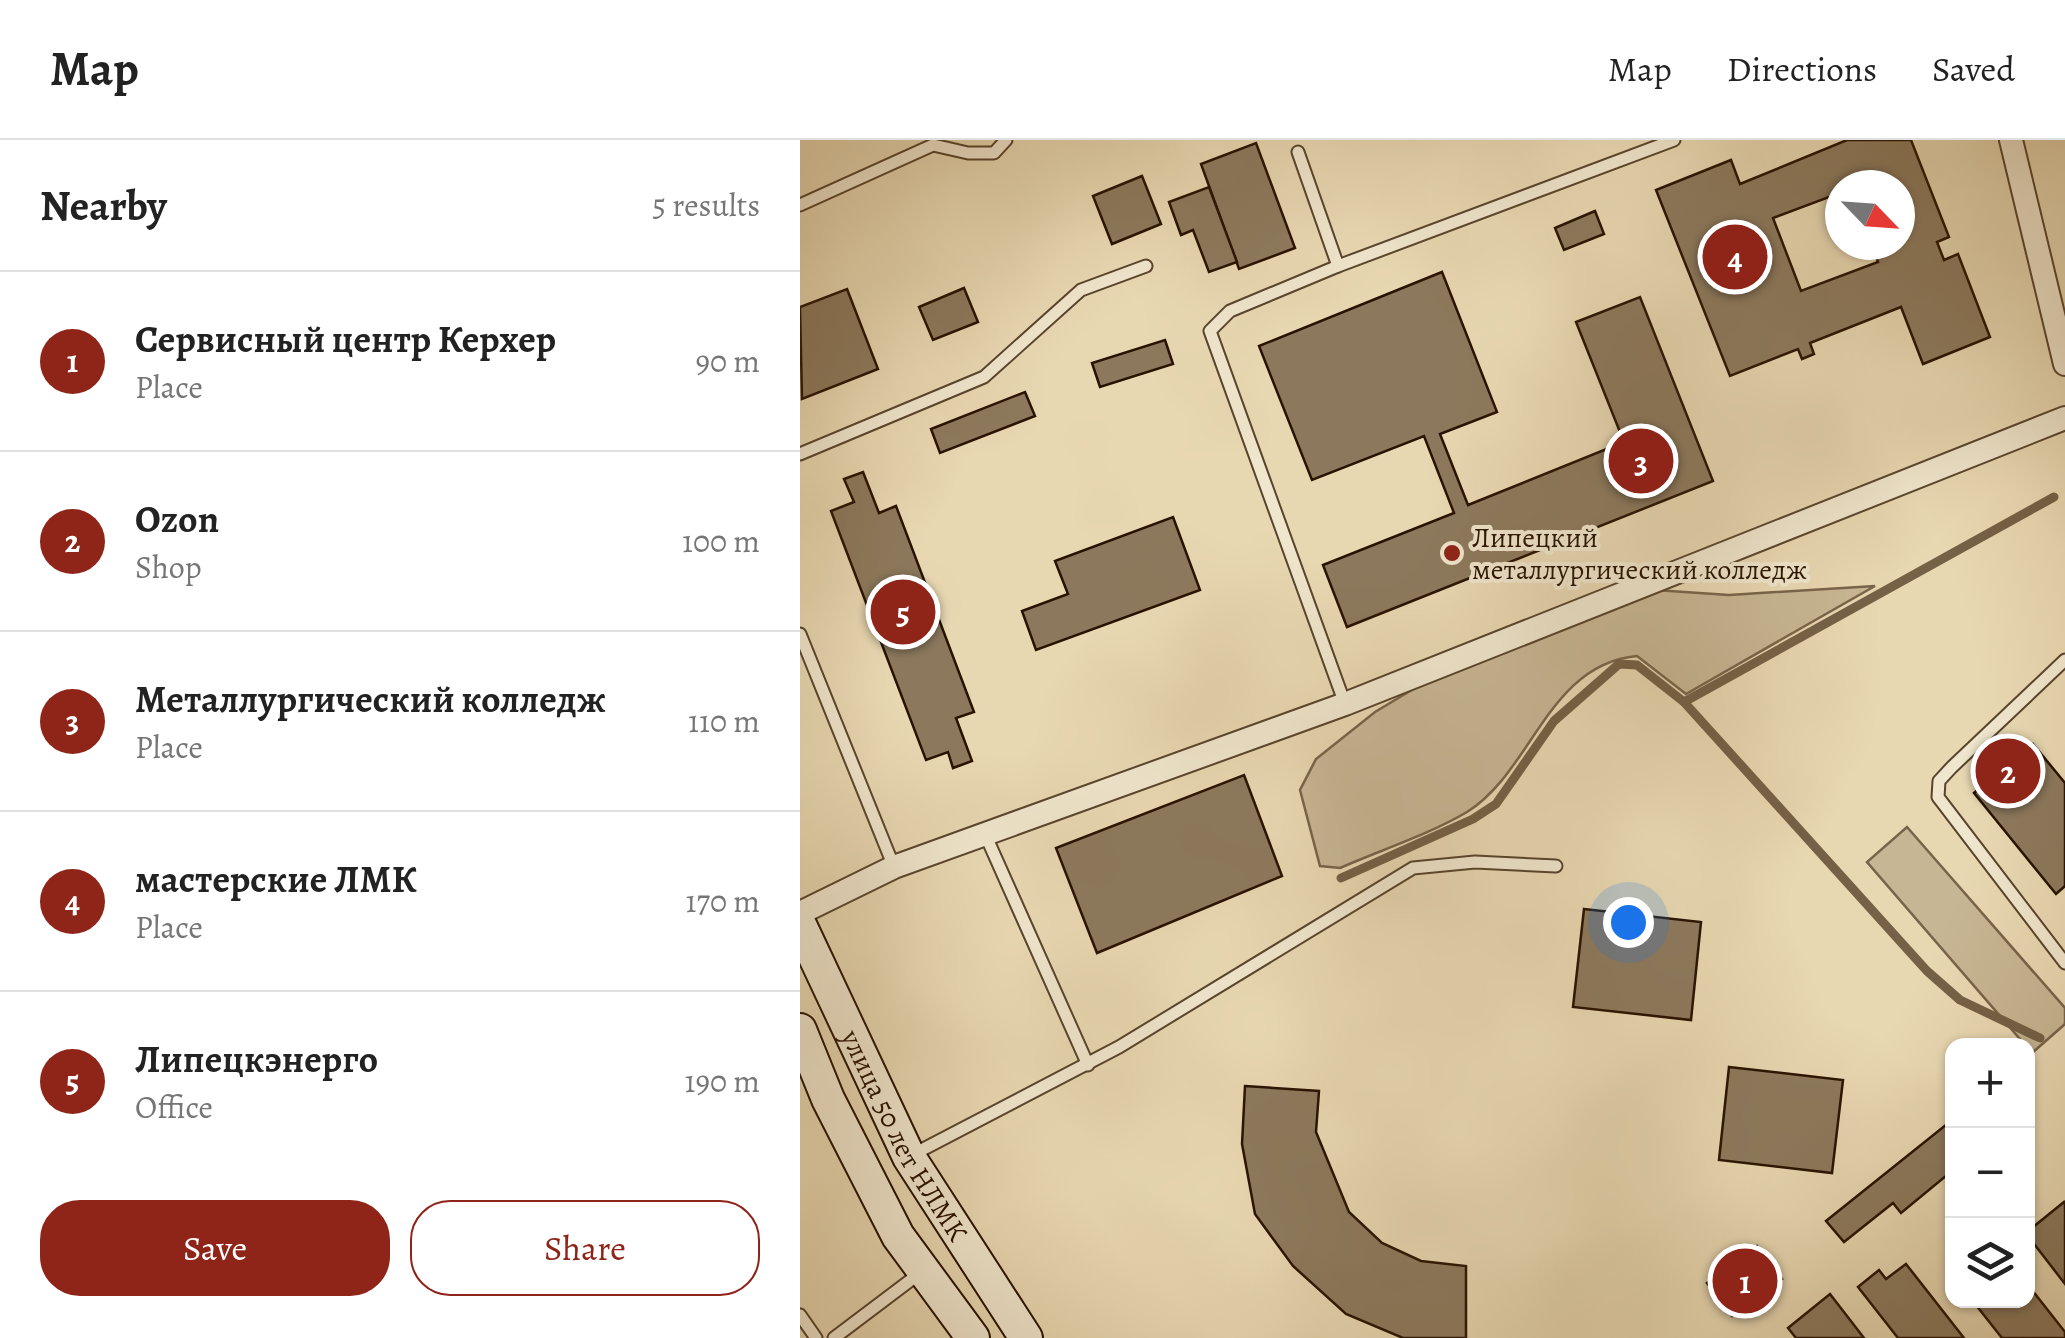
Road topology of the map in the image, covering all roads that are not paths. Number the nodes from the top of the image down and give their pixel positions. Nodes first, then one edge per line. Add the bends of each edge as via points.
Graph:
1 (1006, 140) edge
2 (1674, 140) edge
3 (2012, 140) edge
4 (932, 142) edge
5 (1298, 152) dead end
6 (800, 205) edge
7 (1146, 266) dead end
8 (1338, 266) junction
9 (2065, 364) edge
10 (2065, 418) edge
11 (800, 454) edge
12 (800, 634) edge
13 (2065, 660) edge
14 (1345, 704) junction
15 (986, 834) junction
16 (1556, 866) dead end
17 (894, 867) junction
18 (800, 913) edge
19 (800, 924) edge
20 (2065, 963) edge
21 (800, 1030) edge
22 (1088, 1064) junction
23 (909, 1157) junction
24 (924, 1271) junction
25 (800, 1315) edge
26 (816, 1338) edge
27 (834, 1338) edge
28 (973, 1338) edge
29 (1026, 1338) edge

1 - 4 lane via 994,153
2 - 8 lane
3 - 9 street
4 - 6 lane
5 - 8 lane
7 - 11 lane via 1081,290 984,377
8 - 14 lane via 1230,312 1210,330
10 - 14 street
12 - 17 lane
13 - 20 lane via 1952,766 1938,798
14 - 15 street
15 - 17 street
15 - 22 lane
16 - 22 lane via 1476,862 1414,868
17 - 18 street
19 - 23 main road, улица 50 лет НЛМК
21 - 24 main road, улица 50 лет НЛМК via 898,1236
22 - 23 lane
23 - 29 main road, улица 50 лет НЛМК
24 - 27 lane
24 - 28 main road, улица 50 лет НЛМК
25 - 26 lane

